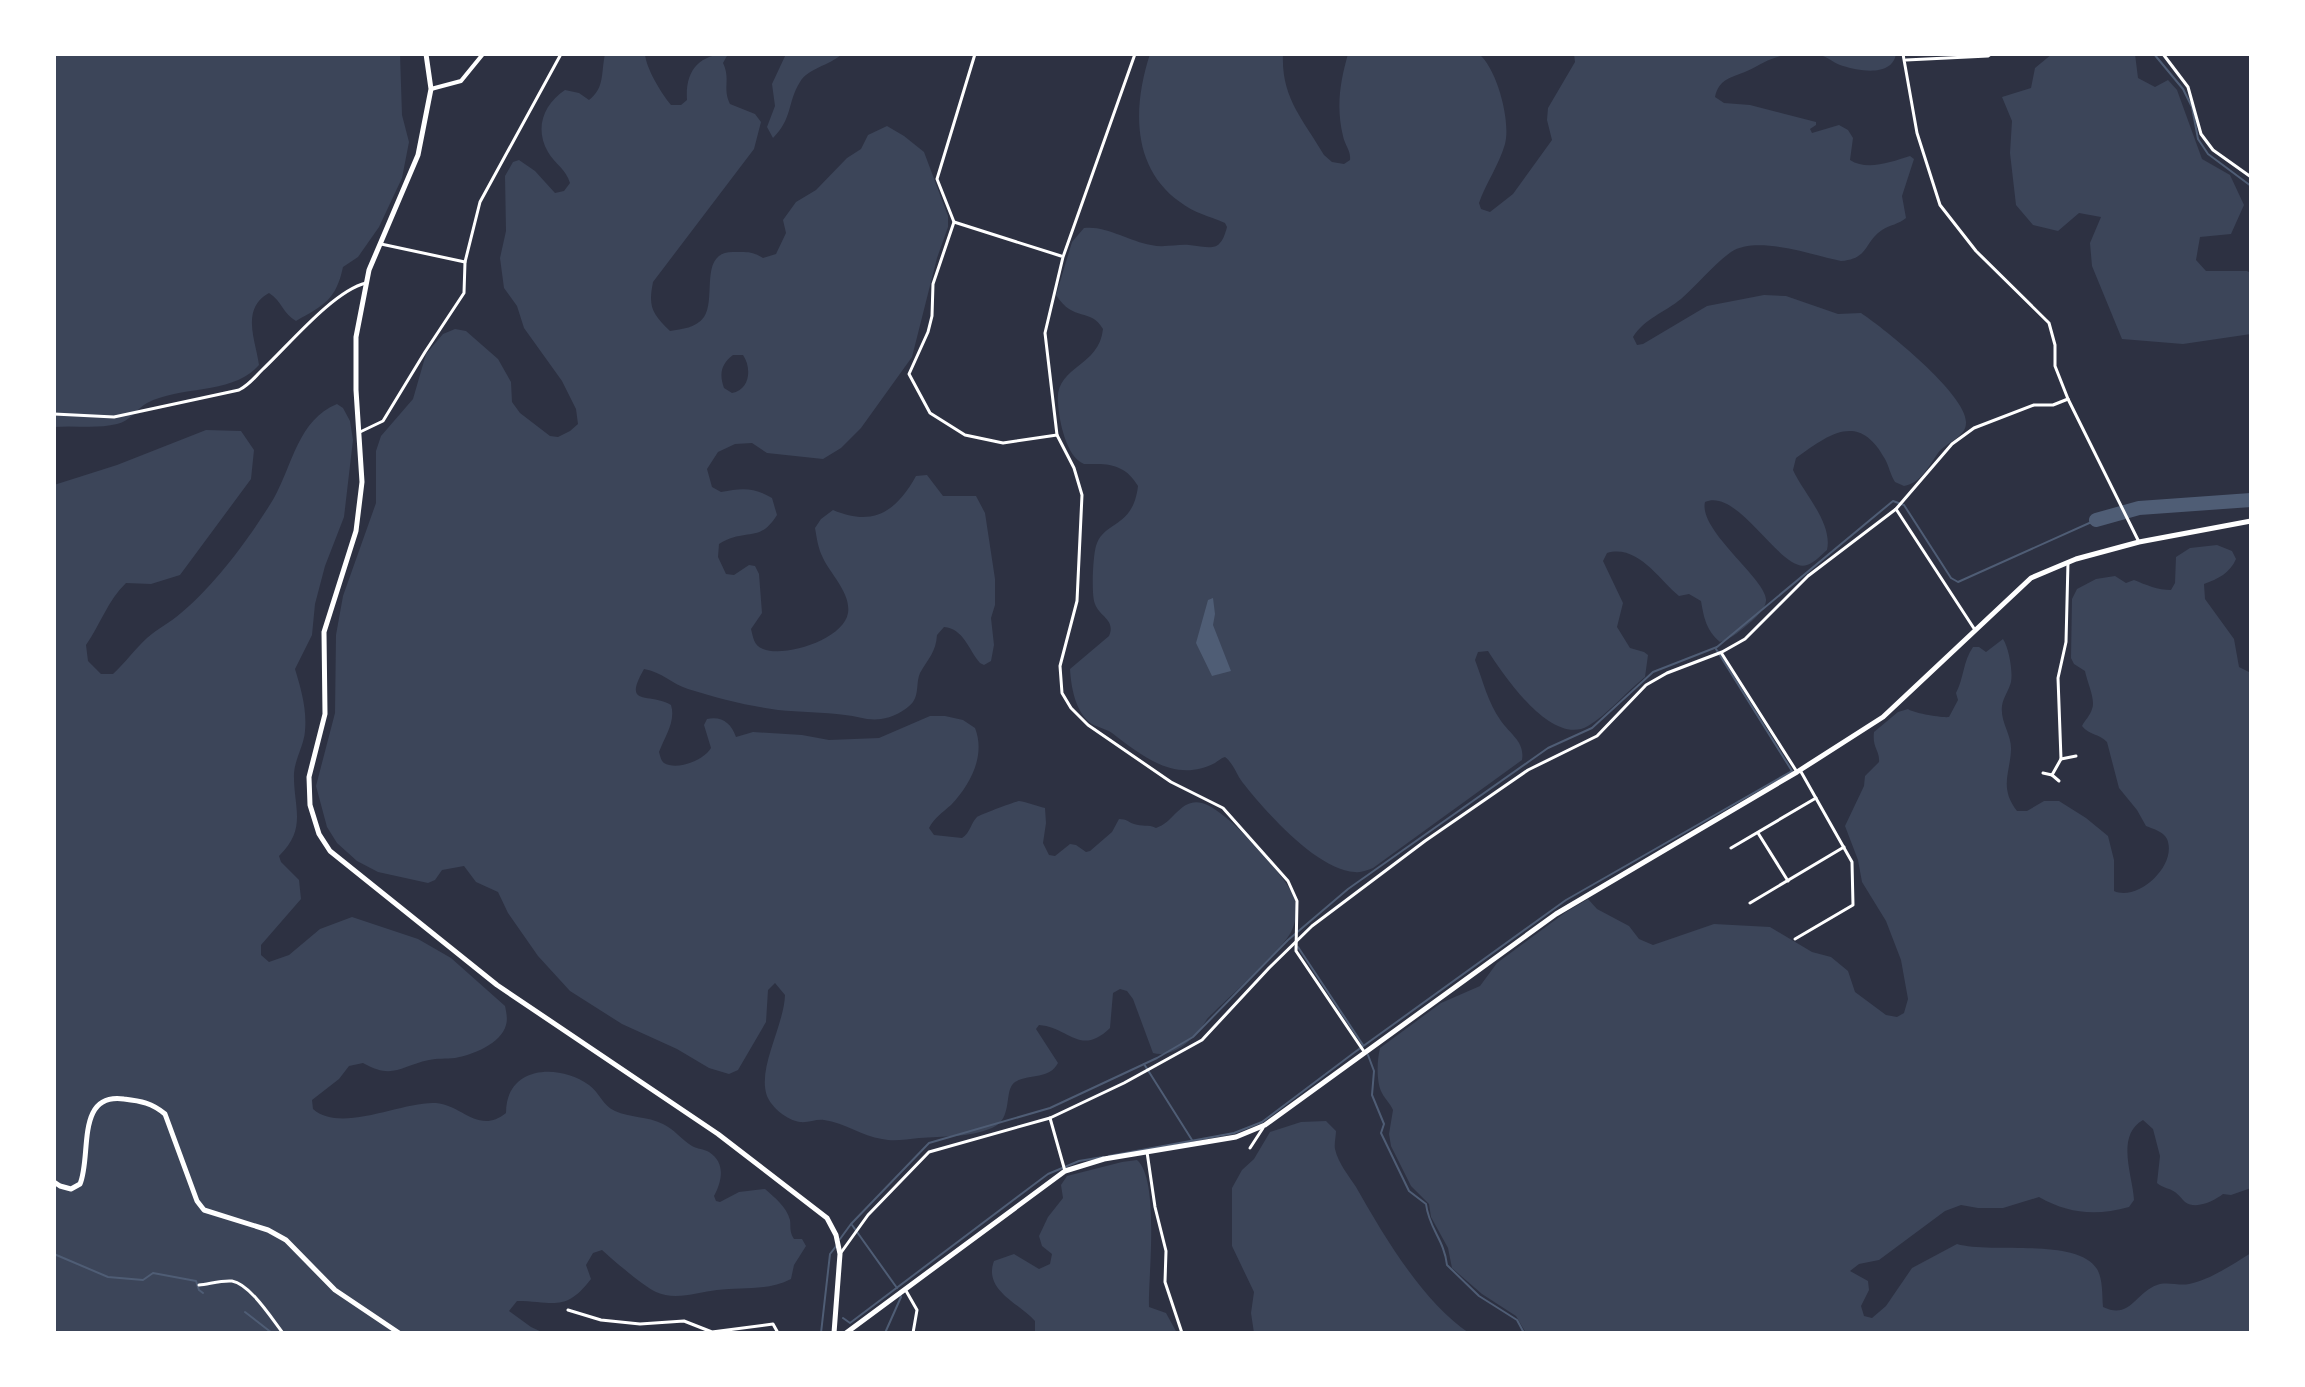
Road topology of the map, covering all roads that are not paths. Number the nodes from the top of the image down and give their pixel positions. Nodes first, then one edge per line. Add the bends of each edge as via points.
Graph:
1 (426, 54) edge
2 (483, 54) edge
3 (561, 54) edge
4 (975, 54) edge
5 (1135, 54) edge
6 (1903, 54) edge
7 (1991, 54) edge
8 (2163, 54) edge
9 (1906, 60) junction
10 (431, 89) junction
11 (2251, 177) edge
12 (954, 222) junction
13 (381, 244) junction
14 (1063, 257) junction
15 (465, 262) junction
16 (366, 283) junction
17 (2068, 399) junction
18 (54, 414) edge
19 (360, 432) junction
20 (1057, 435) junction
21 (1896, 509) junction
22 (2251, 521) edge
23 (2139, 542) junction
24 (2068, 562) junction
25 (1975, 630) junction
26 (1722, 652) junction
27 (2076, 756) dead end
28 (2061, 759) junction
29 (1799, 771) junction
30 (2043, 773) dead end
31 (2052, 775) junction
32 (2059, 781) dead end
33 (1816, 798) junction
34 (1758, 832) junction
35 (1844, 847) junction
36 (1731, 848) dead end
37 (1788, 881) junction
38 (1750, 903) dead end
39 (1795, 939) dead end
40 (1297, 940) junction
41 (1365, 1053) junction
42 (1050, 1118) junction
43 (1265, 1125) junction
44 (1250, 1148) dead end
45 (1147, 1152) junction
46 (1065, 1171) junction
47 (54, 1182) edge
48 (840, 1254) junction
49 (199, 1285) dead end
50 (905, 1289) junction
51 (568, 1310) dead end
52 (283, 1333) edge
53 (399, 1333) edge
54 (778, 1333) edge
55 (834, 1333) edge
56 (846, 1333) edge
57 (913, 1333) edge
58 (1182, 1333) edge

1 - 10 main road
2 - 10 street via 461,81
3 - 15 street via 480,202
4 - 12 street via 937,179
5 - 14 street
6 - 9 street
7 - 9 street
8 - 11 street via 2188,87 2201,134 2213,150
9 - 17 street via 1917,133 1940,205 1976,251 2049,323 2055,366
10 - 13 main road via 418,155
12 - 14 street
12 - 20 street via 933,284 928,332 909,374 930,413 965,435 1003,443
13 - 15 street
13 - 16 main road
14 - 20 street via 1045,333
15 - 19 street via 464,293 383,421
16 - 18 street via 351,287 239,390 114,417
16 - 19 main road via 356,337
17 - 21 street via 2034,405 1974,428 1952,444
17 - 23 street
19 - 48 main road via 362,482 356,531 324,632 325,714 309,777 319,834 330,851 497,985 718,1134 811,1204 827,1218
20 - 40 street via 1082,495 1077,601 1060,666 1062,693 1088,725 1171,782 1223,808 1288,881 1297,901
21 - 25 street
21 - 26 street via 1808,576 1745,639
22 - 23 main road
23 - 24 main road
24 - 25 main road via 2031,578
24 - 28 street via 2066,642 2058,678
25 - 29 main road via 1883,717
26 - 29 street
26 - 40 street via 1646,685 1597,736 1503,785
27 - 28 street
28 - 31 street
29 - 33 street
29 - 41 main road via 1556,914
30 - 31 street
31 - 32 street
33 - 34 street
33 - 35 street
34 - 36 street
34 - 37 street
35 - 37 street
35 - 39 street via 1852,862 1853,905
37 - 38 street
40 - 41 street via 1296,951
40 - 42 street via 1202,1040
41 - 43 main road
42 - 46 street
42 - 48 street via 929,1152 868,1215
43 - 44 street
43 - 45 main road via 1236,1137
45 - 46 main road
45 - 58 street via 1166,1251 1165,1282
46 - 50 main road
47 - 53 main road via 71,1189 80,1184 89,1120 101,1103 114,1098 155,1105 165,1114 204,1210 286,1240 335,1290
48 - 55 main road
49 - 52 street via 240,1284
50 - 56 main road
50 - 57 street via 916,1306
51 - 54 street via 640,1324 684,1321 712,1332 773,1324

